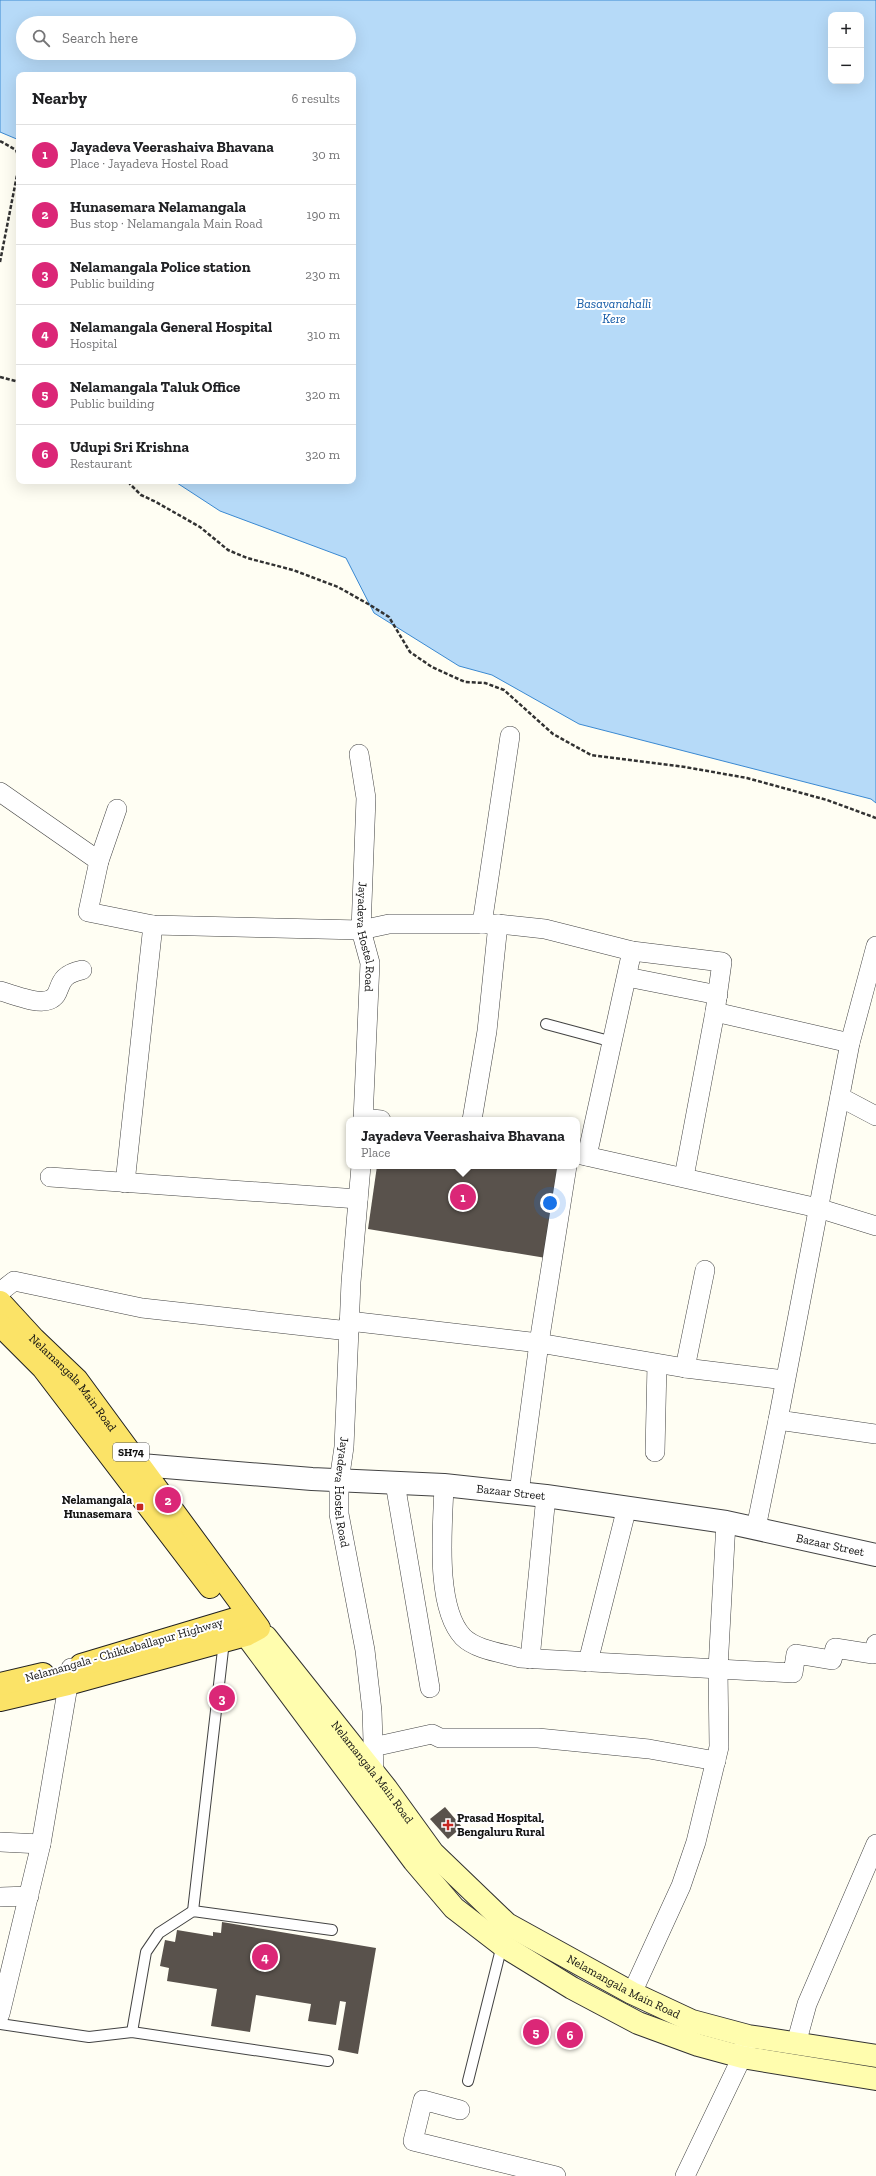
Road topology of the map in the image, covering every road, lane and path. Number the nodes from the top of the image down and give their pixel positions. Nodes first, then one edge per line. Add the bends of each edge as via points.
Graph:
1 (0, 142) edge
2 (16, 150) edge
3 (16, 180) edge
4 (0, 262) edge
5 (0, 376) edge
6 (16, 381) edge
7 (130, 484) edge
8 (510, 736) dead end
9 (358, 754) dead end
10 (0, 792) edge
11 (117, 809) dead end
12 (876, 818) edge
13 (99, 861) junction
14 (490, 924) junction
15 (153, 925) junction
16 (361, 930) junction
17 (876, 946) edge
18 (632, 951) junction
19 (82, 970) dead end
20 (627, 977) junction
21 (0, 991) edge
22 (716, 1003) junction
23 (546, 1024) dead end
24 (613, 1042) junction
25 (850, 1043) junction
26 (840, 1097) junction
27 (876, 1116) edge
28 (369, 1117) edge
29 (473, 1117) edge
30 (582, 1155) edge
31 (361, 1169) edge
32 (567, 1169) edge
33 (50, 1177) dead end
34 (684, 1177) junction
35 (125, 1182) junction
36 (358, 1199) junction
37 (818, 1208) junction
38 (876, 1226) edge
39 (705, 1270) dead end
40 (0, 1292) edge
41 (0, 1302) edge
42 (0, 1325) edge
43 (349, 1326) junction
44 (539, 1343) junction
45 (657, 1364) junction
46 (685, 1368) junction
47 (785, 1380) junction
48 (778, 1420) junction
49 (876, 1434) edge
50 (655, 1452) dead end
51 (141, 1465) junction
52 (339, 1481) junction
53 (395, 1483) junction
54 (444, 1485) junction
55 (519, 1493) junction
56 (546, 1496) junction
57 (627, 1507) junction
58 (726, 1522) junction
59 (756, 1528) junction
60 (876, 1556) edge
61 (247, 1624) junction
62 (224, 1641) junction
63 (876, 1644) edge
64 (530, 1659) junction
65 (588, 1662) junction
66 (718, 1669) junction
67 (70, 1676) junction
68 (0, 1684) edge
69 (430, 1688) dead end
70 (0, 1700) edge
71 (373, 1747) junction
72 (716, 1761) junction
73 (386, 1788) junction
74 (0, 1842) edge
75 (41, 1844) junction
76 (876, 1844) edge
77 (29, 1896) junction
78 (0, 1897) edge
79 (193, 1910) junction
80 (332, 1930) dead end
81 (502, 1945) junction
82 (632, 1993) junction
83 (0, 2014) edge
84 (0, 2024) edge
85 (132, 2032) junction
86 (748, 2036) junction
87 (796, 2044) junction
88 (876, 2056) edge
89 (742, 2057) junction
90 (328, 2061) dead end
91 (876, 2079) edge
92 (468, 2081) dead end
93 (460, 2110) dead end
94 (556, 2176) edge
95 (685, 2176) edge

1 - 2 path
3 - 4 path
5 - 6 path
7 - 12 path via 141,495 200,527 228,550 338,587 370,605 389,617 410,652 432,667 465,682 485,683 504,690 552,734 591,755 747,778 828,800
8 - 14 street
9 - 16 street, Jayadeva Hostel Road via 366,798
10 - 13 street
11 - 13 street
13 - 15 street via 88,912
14 - 16 street via 389,924
14 - 18 street via 545,929
14 - 29 street via 487,1031
15 - 16 street
15 - 35 street
16 - 28 street, Jayadeva Hostel Road via 370,963
17 - 25 street
18 - 20 street
18 - 22 street via 722,962
19 - 21 street via 64,976 55,996 50,1000 39,1001
20 - 22 street
20 - 24 street
22 - 25 street
22 - 34 street
23 - 24 lane
24 - 30 street
25 - 26 street
26 - 27 street
26 - 37 street
30 - 34 street
31 - 36 street, Jayadeva Hostel Road
32 - 44 street
33 - 35 street
34 - 37 street
35 - 36 street
36 - 43 street, Jayadeva Hostel Road
37 - 38 street
37 - 47 street
39 - 46 street
40 - 43 street via 14,1281 142,1308
41 - 51 main road, Nelamangala Main Road / SH74 via 77,1380
42 - 61 main road, SH74 via 43,1368
43 - 44 street
43 - 52 street, Jayadeva Hostel Road via 344,1447
44 - 45 street
44 - 55 street
45 - 46 street
45 - 50 street
46 - 47 street
47 - 48 street
48 - 49 street
48 - 59 street
51 - 52 street, Bazaar Street
51 - 61 main road, Nelamangala Main Road / SH74
52 - 53 street, Bazaar Street
52 - 71 street, Jayadeva Hostel Road via 338,1514 365,1650
53 - 54 street, Bazaar Street
53 - 69 street
54 - 55 street, Bazaar Street
54 - 64 street via 441,1560 453,1623 464,1638 481,1647
55 - 56 street, Bazaar Street
56 - 57 street, Bazaar Street
56 - 64 street
57 - 58 street, Bazaar Street
57 - 65 street
58 - 59 street, Bazaar Street
58 - 66 street
59 - 60 street, Bazaar Street
61 - 62 main road
61 - 67 main road, Nelamangala - Chikkaballapur Highway
61 - 73 main road, Nelamangala Main Road
61 - 81 main road via 414,1861 454,1908
62 - 67 main road
62 - 79 lane
63 - 66 street via 873,1654 835,1648 832,1660 796,1654 793,1673
64 - 65 street
65 - 66 street
66 - 72 street via 719,1747
67 - 68 main road, Nelamangala - Chikkaballapur Highway
67 - 70 main road
67 - 75 street
71 - 72 street via 432,1734 440,1738 538,1738 634,1747
71 - 73 street, Jayadeva Hostel Road via 374,1772
72 - 82 street via 696,1842 681,1886
73 - 82 main road, Nelamangala Main Road via 433,1854 507,1924
74 - 75 street
75 - 77 street
76 - 87 street via 807,2004
77 - 78 street
77 - 83 street
79 - 80 lane
79 - 85 lane via 159,1933 146,1952
81 - 89 main road via 572,1988 638,2023 698,2045
81 - 92 lane
82 - 86 main road, Nelamangala Main Road via 692,2021
84 - 85 lane via 89,2037
85 - 90 lane
86 - 87 main road, Nelamangala Main Road
86 - 89 street
87 - 88 main road, Nelamangala Main Road
89 - 91 main road
89 - 95 street
93 - 94 street via 423,2100 413,2141

